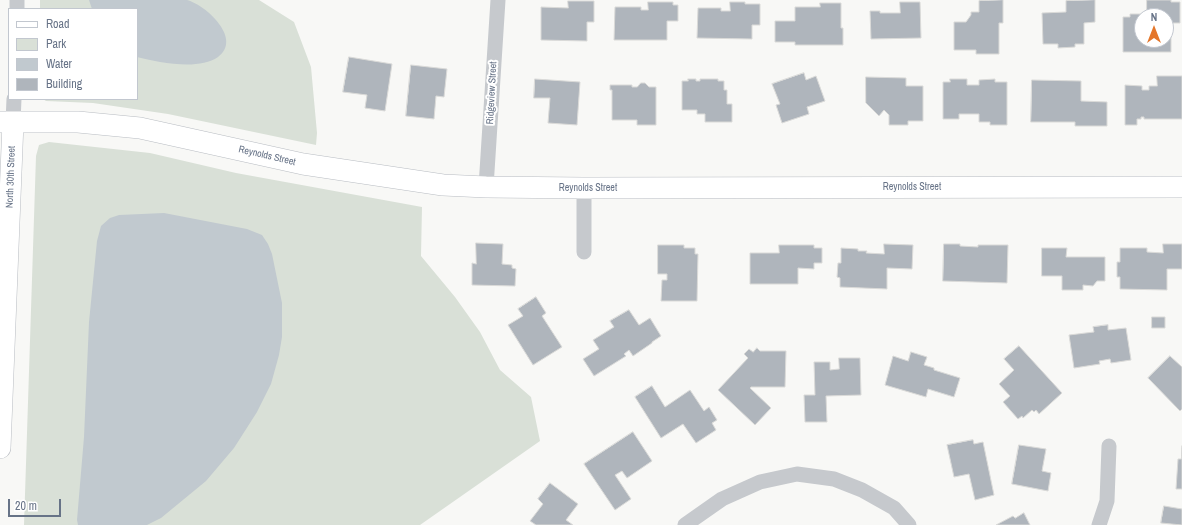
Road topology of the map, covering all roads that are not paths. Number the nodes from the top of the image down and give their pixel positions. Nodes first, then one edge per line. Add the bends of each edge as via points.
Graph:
1 (498, 0) edge
2 (14, 100) edge
3 (7, 122) edge
4 (486, 187) junction
5 (1182, 187) edge
6 (584, 188) junction
7 (584, 252) dead end
8 (1109, 446) dead end
9 (0, 448) edge
10 (686, 525) edge
11 (909, 525) edge
12 (1099, 525) edge

1 - 4 street, Ridgeview Street
2 - 3 street, North 30th Street
3 - 4 street, Reynolds Street via 78,122 140,128 303,164 443,185
3 - 9 street, North 30th Street
4 - 6 street, Reynolds Street
5 - 6 street, Reynolds Street
6 - 7 street
8 - 12 street via 1107,500
10 - 11 street via 722,499 760,482 797,474 834,479 862,490 894,508

